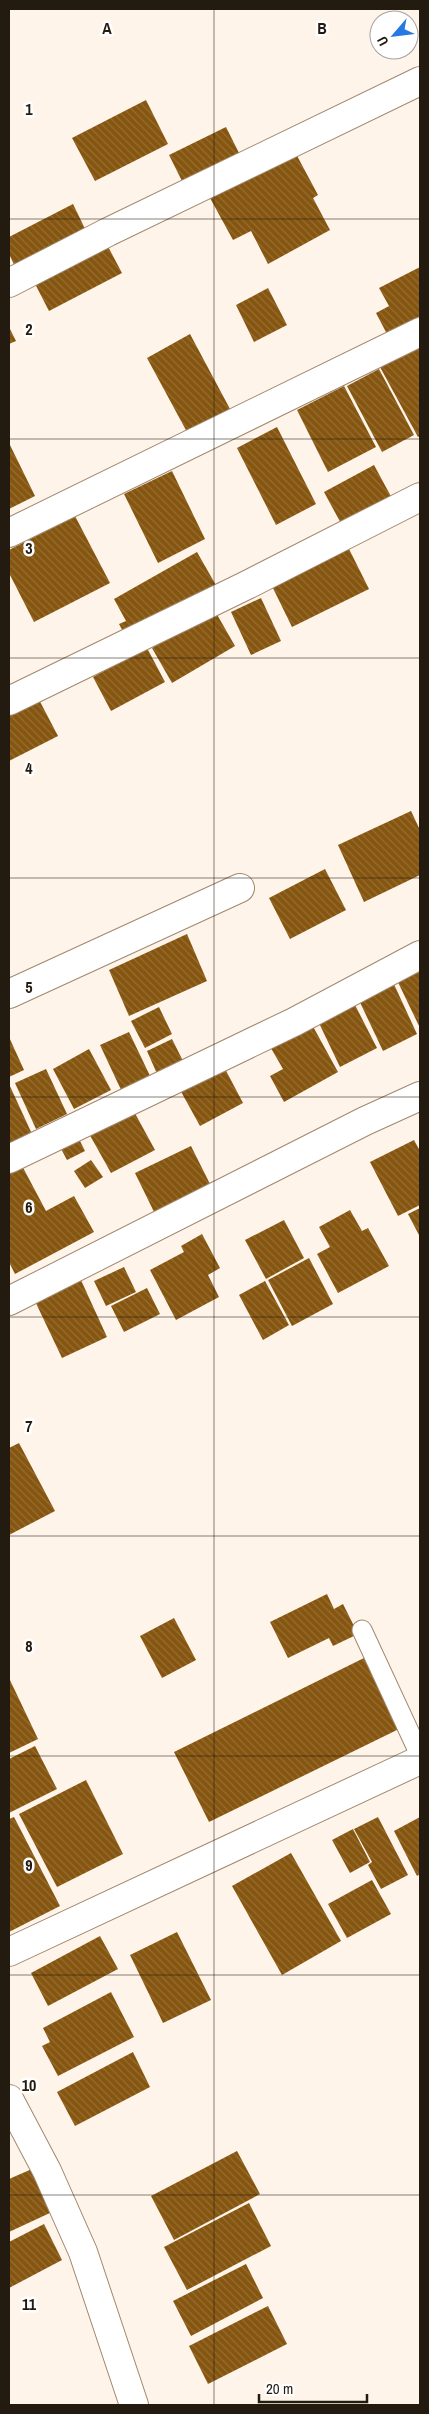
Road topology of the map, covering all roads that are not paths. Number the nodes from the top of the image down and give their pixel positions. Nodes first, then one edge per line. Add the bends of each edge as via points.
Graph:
1 (420, 81) edge
2 (9, 283) edge
3 (420, 332) edge
4 (420, 497) edge
5 (9, 533) edge
6 (9, 701) edge
7 (240, 888) dead end
8 (420, 955) edge
9 (9, 994) edge
10 (420, 1096) edge
11 (9, 1159) edge
12 (9, 1301) edge
13 (362, 1630) dead end
14 (420, 1755) edge
15 (420, 1760) edge
16 (9, 1952) edge
17 (9, 2098) edge
18 (134, 2405) edge

1 - 2 street
3 - 5 street
4 - 6 street
7 - 9 street
8 - 11 street via 294,1022
10 - 12 street via 365,1120
13 - 14 lane
15 - 16 street
17 - 18 street via 47,2170 84,2252

